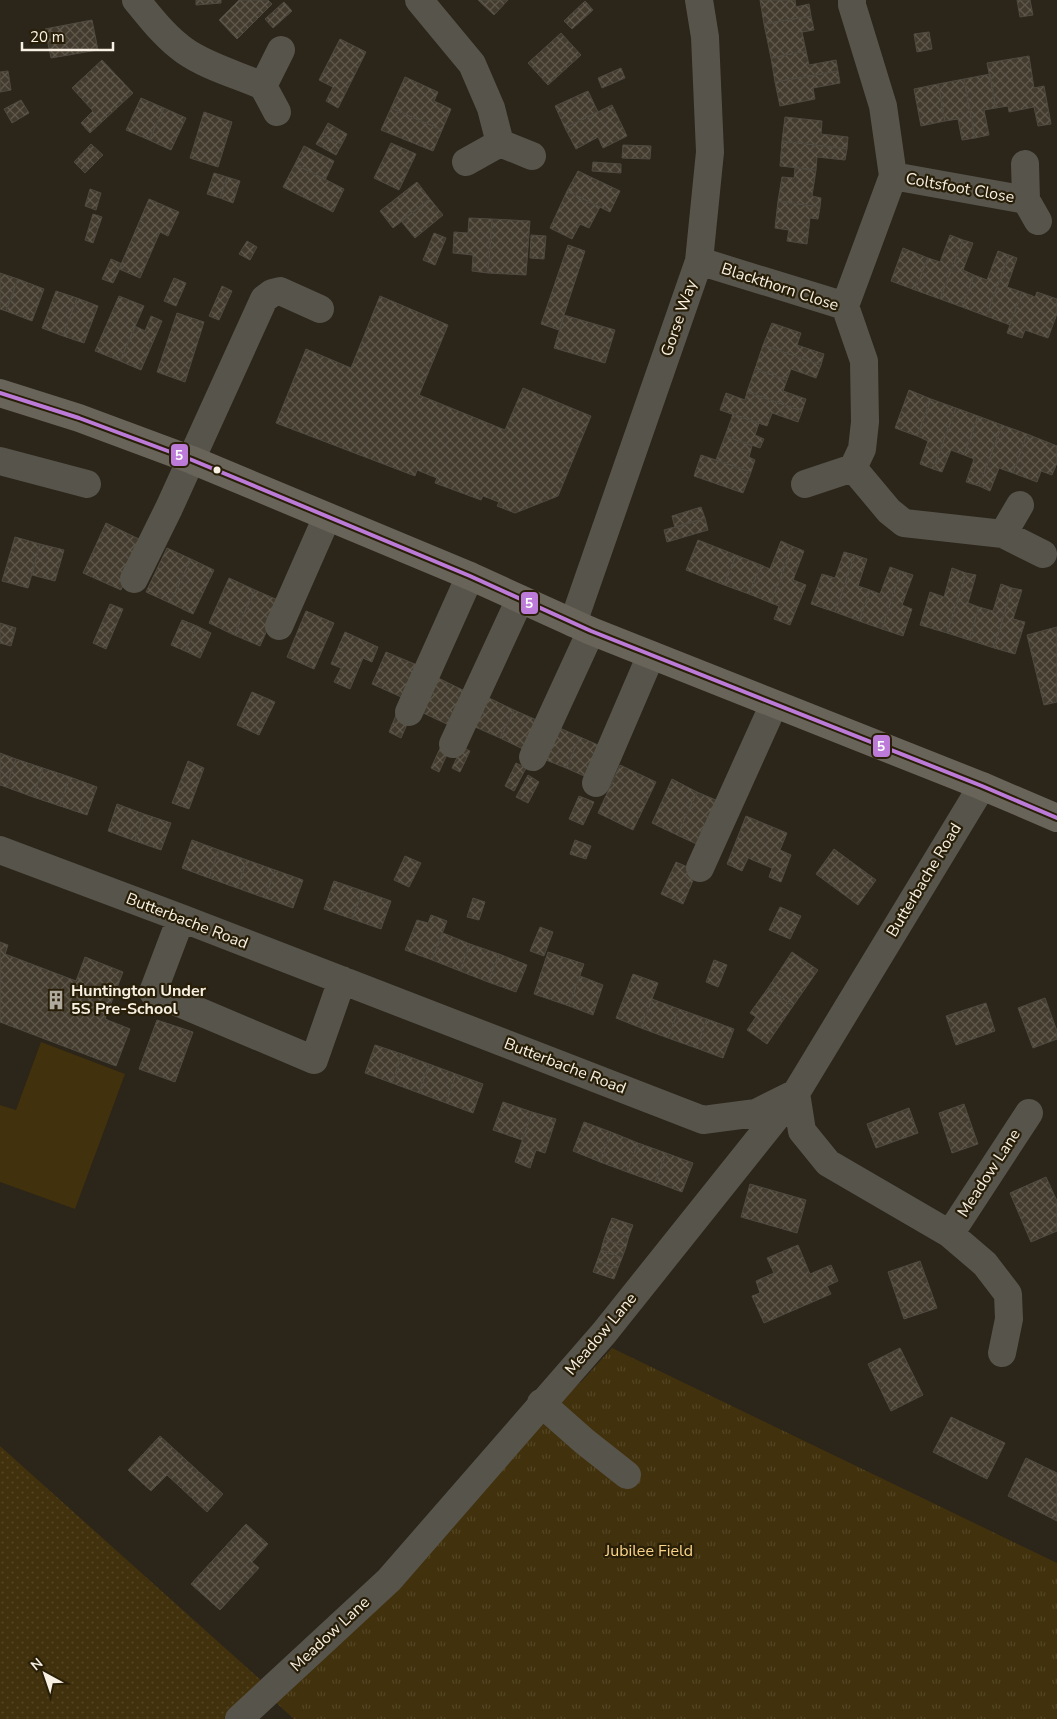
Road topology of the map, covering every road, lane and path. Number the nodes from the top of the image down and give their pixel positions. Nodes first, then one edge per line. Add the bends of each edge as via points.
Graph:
1 (136, 0) edge
2 (419, 0) edge
3 (699, 0) edge
4 (852, 0) edge
5 (282, 50) dead end
6 (263, 86) junction
7 (277, 112) dead end
8 (500, 143) junction
9 (532, 156) dead end
10 (466, 162) dead end
11 (1025, 164) dead end
12 (893, 176) junction
13 (699, 261) junction
14 (845, 306) junction
15 (320, 309) dead end
16 (0, 393) edge
17 (192, 460) junction
18 (0, 461) edge
19 (853, 468) junction
20 (87, 484) dead end
21 (805, 484) dead end
22 (1020, 505) dead end
23 (327, 518) junction
24 (1003, 534) junction
25 (1043, 554) dead end
26 (470, 576) junction
27 (134, 579) dead end
28 (520, 599) junction
29 (278, 626) dead end
30 (582, 627) junction
31 (650, 655) junction
32 (774, 704) junction
33 (409, 712) dead end
34 (453, 744) dead end
35 (533, 757) dead end
36 (596, 783) dead end
37 (982, 786) junction
38 (1057, 818) edge
39 (0, 850) edge
40 (700, 868) dead end
41 (181, 918) junction
42 (342, 980) junction
43 (796, 1093) junction
44 (1029, 1113) dead end
45 (950, 1234) junction
46 (1002, 1353) dead end
47 (541, 1403) junction
48 (627, 1475) dead end
49 (239, 1719) edge

1 - 6 street via 159,28 184,50 202,61
2 - 8 street via 472,64 491,108
3 - 13 street, Gorse Way via 705,37 710,152
4 - 12 street via 883,106
5 - 6 street
6 - 7 street
8 - 9 street
8 - 10 street
11 - 12 street, Coltsfoot Close via 1032,210
12 - 14 street
13 - 14 street, Blackthorn Close
13 - 30 street, Gorse Way
14 - 19 street, Blackthorn Close via 864,361 865,422 862,449
15 - 17 street via 280,291 264,299
16 - 17 main road
17 - 23 main road
17 - 27 street
18 - 20 street
19 - 21 street
19 - 24 street via 889,511 904,523
22 - 24 street
23 - 26 main road
23 - 29 street
24 - 25 street
26 - 28 main road
26 - 33 street
28 - 30 main road
28 - 34 street
30 - 31 main road
30 - 35 street, Gorse Way
31 - 32 main road
31 - 36 street
32 - 37 main road
32 - 40 street
37 - 38 main road
37 - 43 street, Butterbache Road
39 - 41 street, Butterbache Road
41 - 42 street, Butterbache Road
41 - 42 street via 152,992 314,1060
42 - 43 street, Butterbache Road via 703,1120 756,1113
43 - 45 street, Meadow Lane via 802,1131 828,1163
43 - 47 street, Meadow Lane via 604,1333
44 - 45 street, Meadow Lane
45 - 46 street, Meadow Lane via 985,1264 1008,1294 1009,1319
47 - 48 street
47 - 49 street, Meadow Lane via 389,1580

